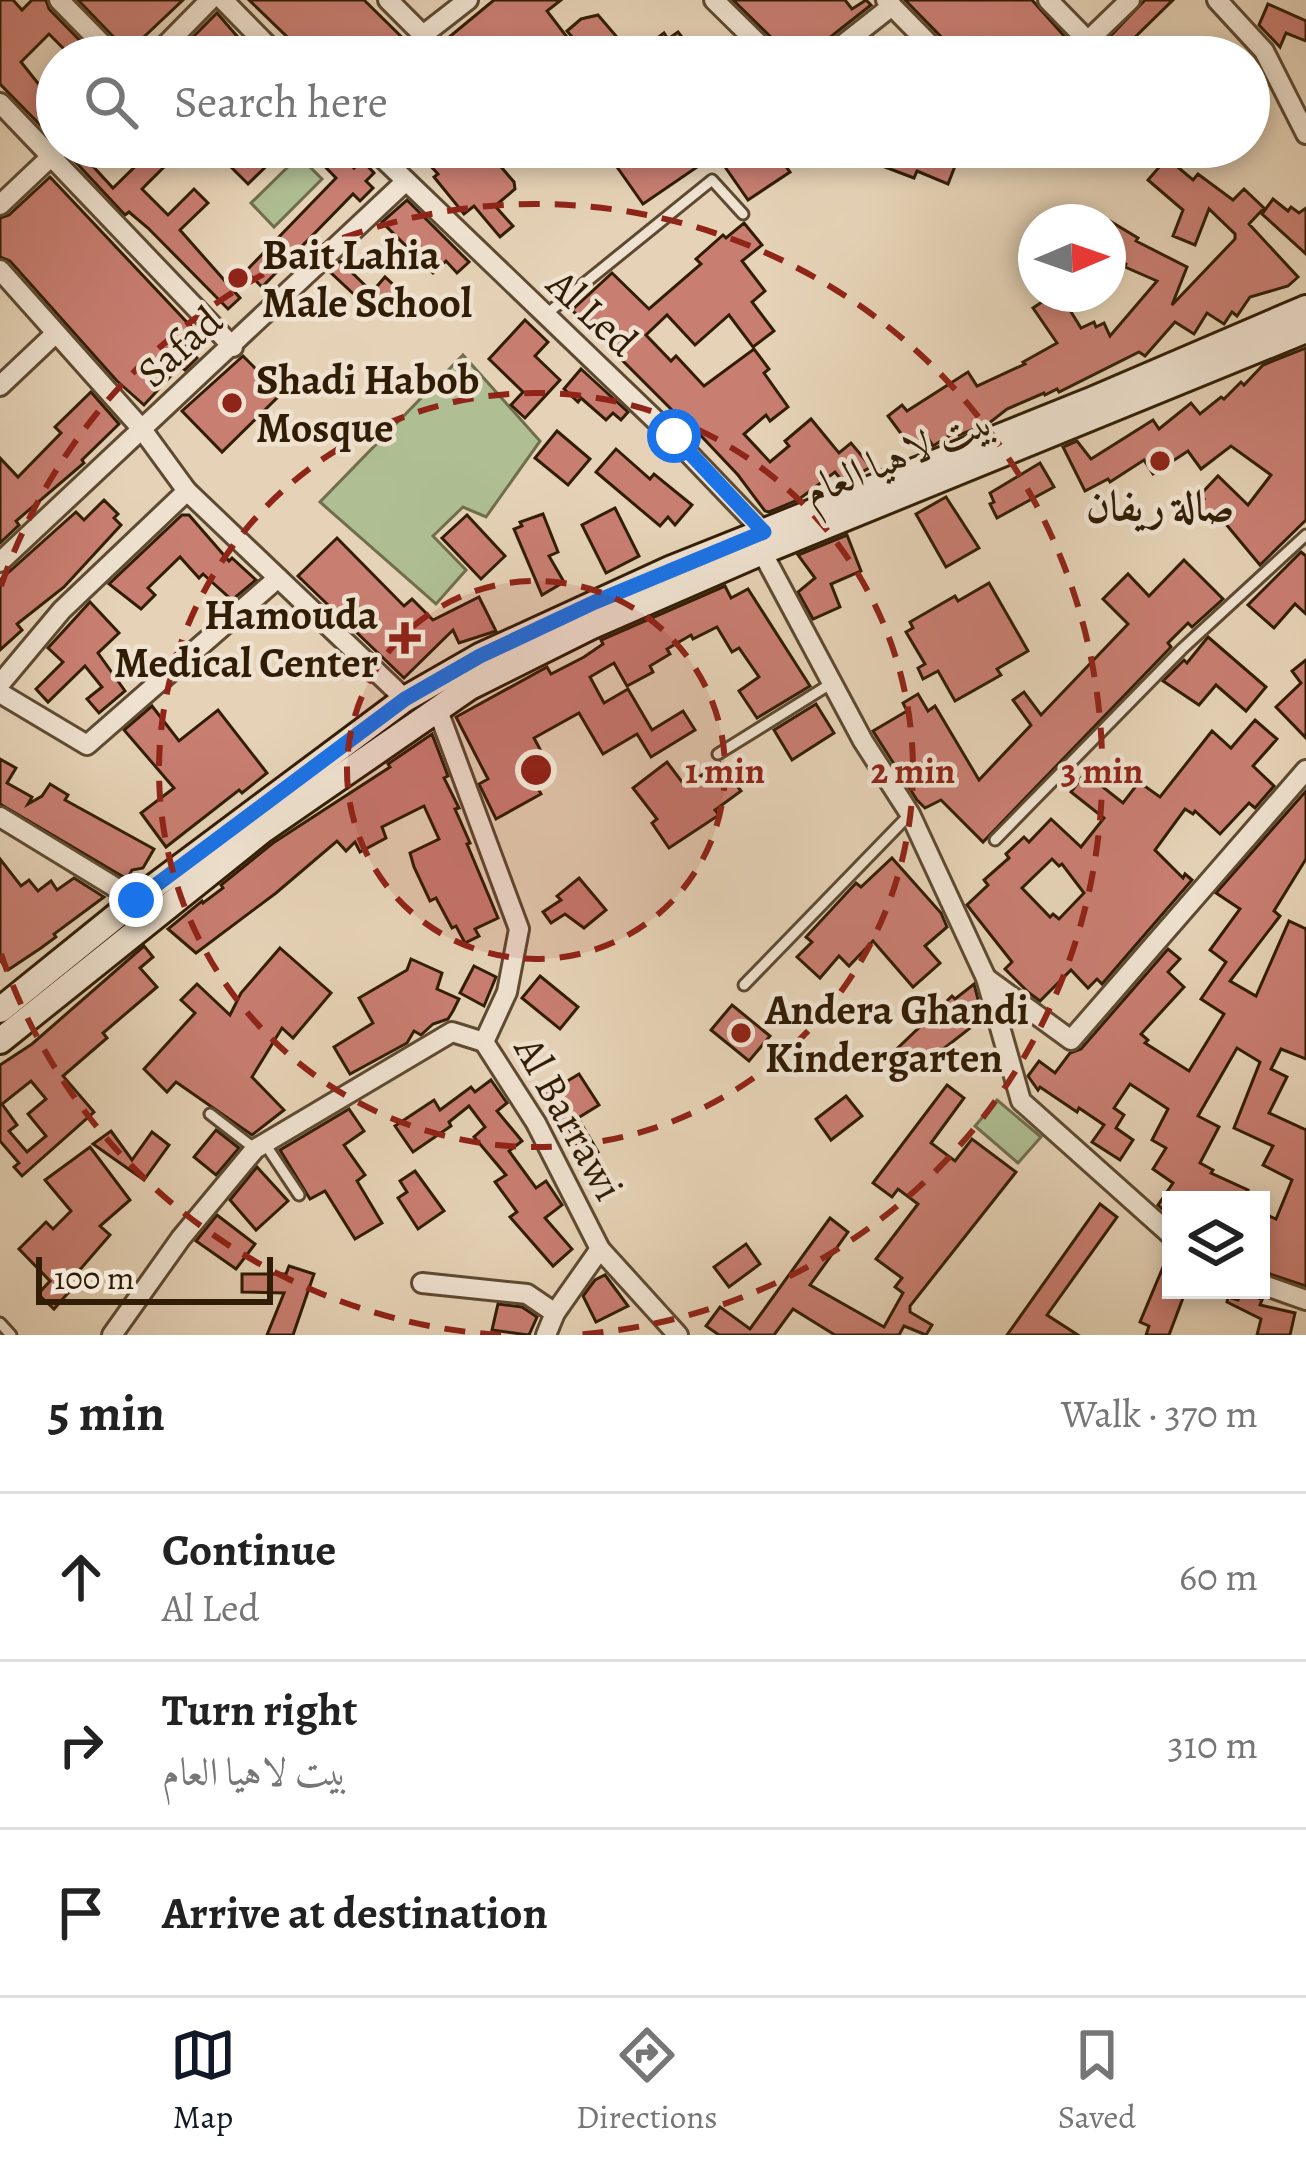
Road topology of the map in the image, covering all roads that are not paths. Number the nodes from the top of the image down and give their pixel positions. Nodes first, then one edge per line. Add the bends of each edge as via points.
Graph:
1 (59, 0) edge
2 (210, 0) edge
3 (223, 0) edge
4 (388, 0) edge
5 (468, 0) edge
6 (715, 0) edge
7 (1048, 0) edge
8 (1130, 0) edge
9 (1217, 0) edge
10 (889, 3) edge
11 (94, 36) edge
12 (175, 36) edge
13 (258, 36) edge
14 (751, 36) edge
15 (851, 36) edge
16 (921, 36) edge
17 (1083, 36) edge
18 (1093, 36) edge
19 (1250, 36) edge
20 (1270, 63) edge
21 (0, 103) edge
22 (36, 133) edge
23 (1306, 134) edge
24 (39, 168) edge
25 (72, 168) edge
26 (392, 168) edge
27 (406, 181) junction
28 (0, 205) edge
29 (742, 214) dead end
30 (0, 270) edge
31 (1306, 308) edge
32 (544, 316) junction
33 (1306, 330) edge
34 (56, 333) junction
35 (233, 346) junction
36 (0, 386) edge
37 (141, 428) junction
38 (188, 491) junction
39 (1306, 536) edge
40 (763, 542) junction
41 (0, 562) edge
42 (278, 578) junction
43 (832, 683) junction
44 (0, 688) edge
45 (405, 699) junction
46 (437, 708) junction
47 (718, 754) dead end
48 (1306, 770) edge
49 (910, 814) junction
50 (0, 817) edge
51 (995, 840) dead end
52 (136, 900) junction
53 (986, 978) junction
54 (744, 985) dead end
55 (0, 1010) edge
56 (0, 1041) edge
57 (484, 1042) junction
58 (210, 1114) dead end
59 (260, 1146) junction
60 (299, 1195) dead end
61 (1162, 1226) edge
62 (600, 1249) junction
63 (422, 1283) dead end
64 (1270, 1288) edge
65 (1306, 1300) edge
66 (555, 1313) junction
67 (0, 1323) edge
68 (11, 1335) edge
69 (112, 1335) edge
70 (546, 1335) edge
71 (678, 1335) edge

1 - 11 street
2 - 12 street
3 - 13 street
4 - 5 street via 423,35
6 - 14 street
7 - 17 street
8 - 18 street
9 - 19 street
10 - 15 street
10 - 16 street
20 - 23 street
21 - 22 street
24 - 28 street
25 - 35 street
26 - 27 street, Al Led
27 - 32 street, Al Led
27 - 35 street, Safad
29 - 32 lane via 712,180
30 - 34 street
31 - 40 main road, بيت لاهيا العام
32 - 40 street, Al Led via 674,436
33 - 40 main road, بيت لاهيا العام
34 - 36 street
34 - 37 street
35 - 37 street, Safad
37 - 38 street
37 - 41 street, Safad
38 - 42 street
38 - 44 street via 62,610
39 - 51 lane
40 - 43 street, Al Led
40 - 45 main road, بيت لاهيا العام via 595,602
40 - 46 main road, بيت لاهيا العام
42 - 44 street via 87,745
42 - 45 street
43 - 47 lane
43 - 49 street, Al Led
45 - 52 main road, بيت لاهيا العام
46 - 56 main road, بيت لاهيا العام via 262,831
46 - 57 street, Al Barrawi via 519,929 506,992
48 - 53 street via 1071,1040
49 - 53 street, Al Led
49 - 54 lane
50 - 52 street
52 - 55 main road, بيت لاهيا العام
53 - 61 street, Al Led via 1021,1101
57 - 59 street via 452,1032
57 - 62 street, Al Barrawi
58 - 59 lane
59 - 60 lane
59 - 69 street
62 - 66 street
62 - 71 street, Al Barrawi
63 - 66 street via 527,1294
64 - 65 street
66 - 70 street
67 - 68 lane

